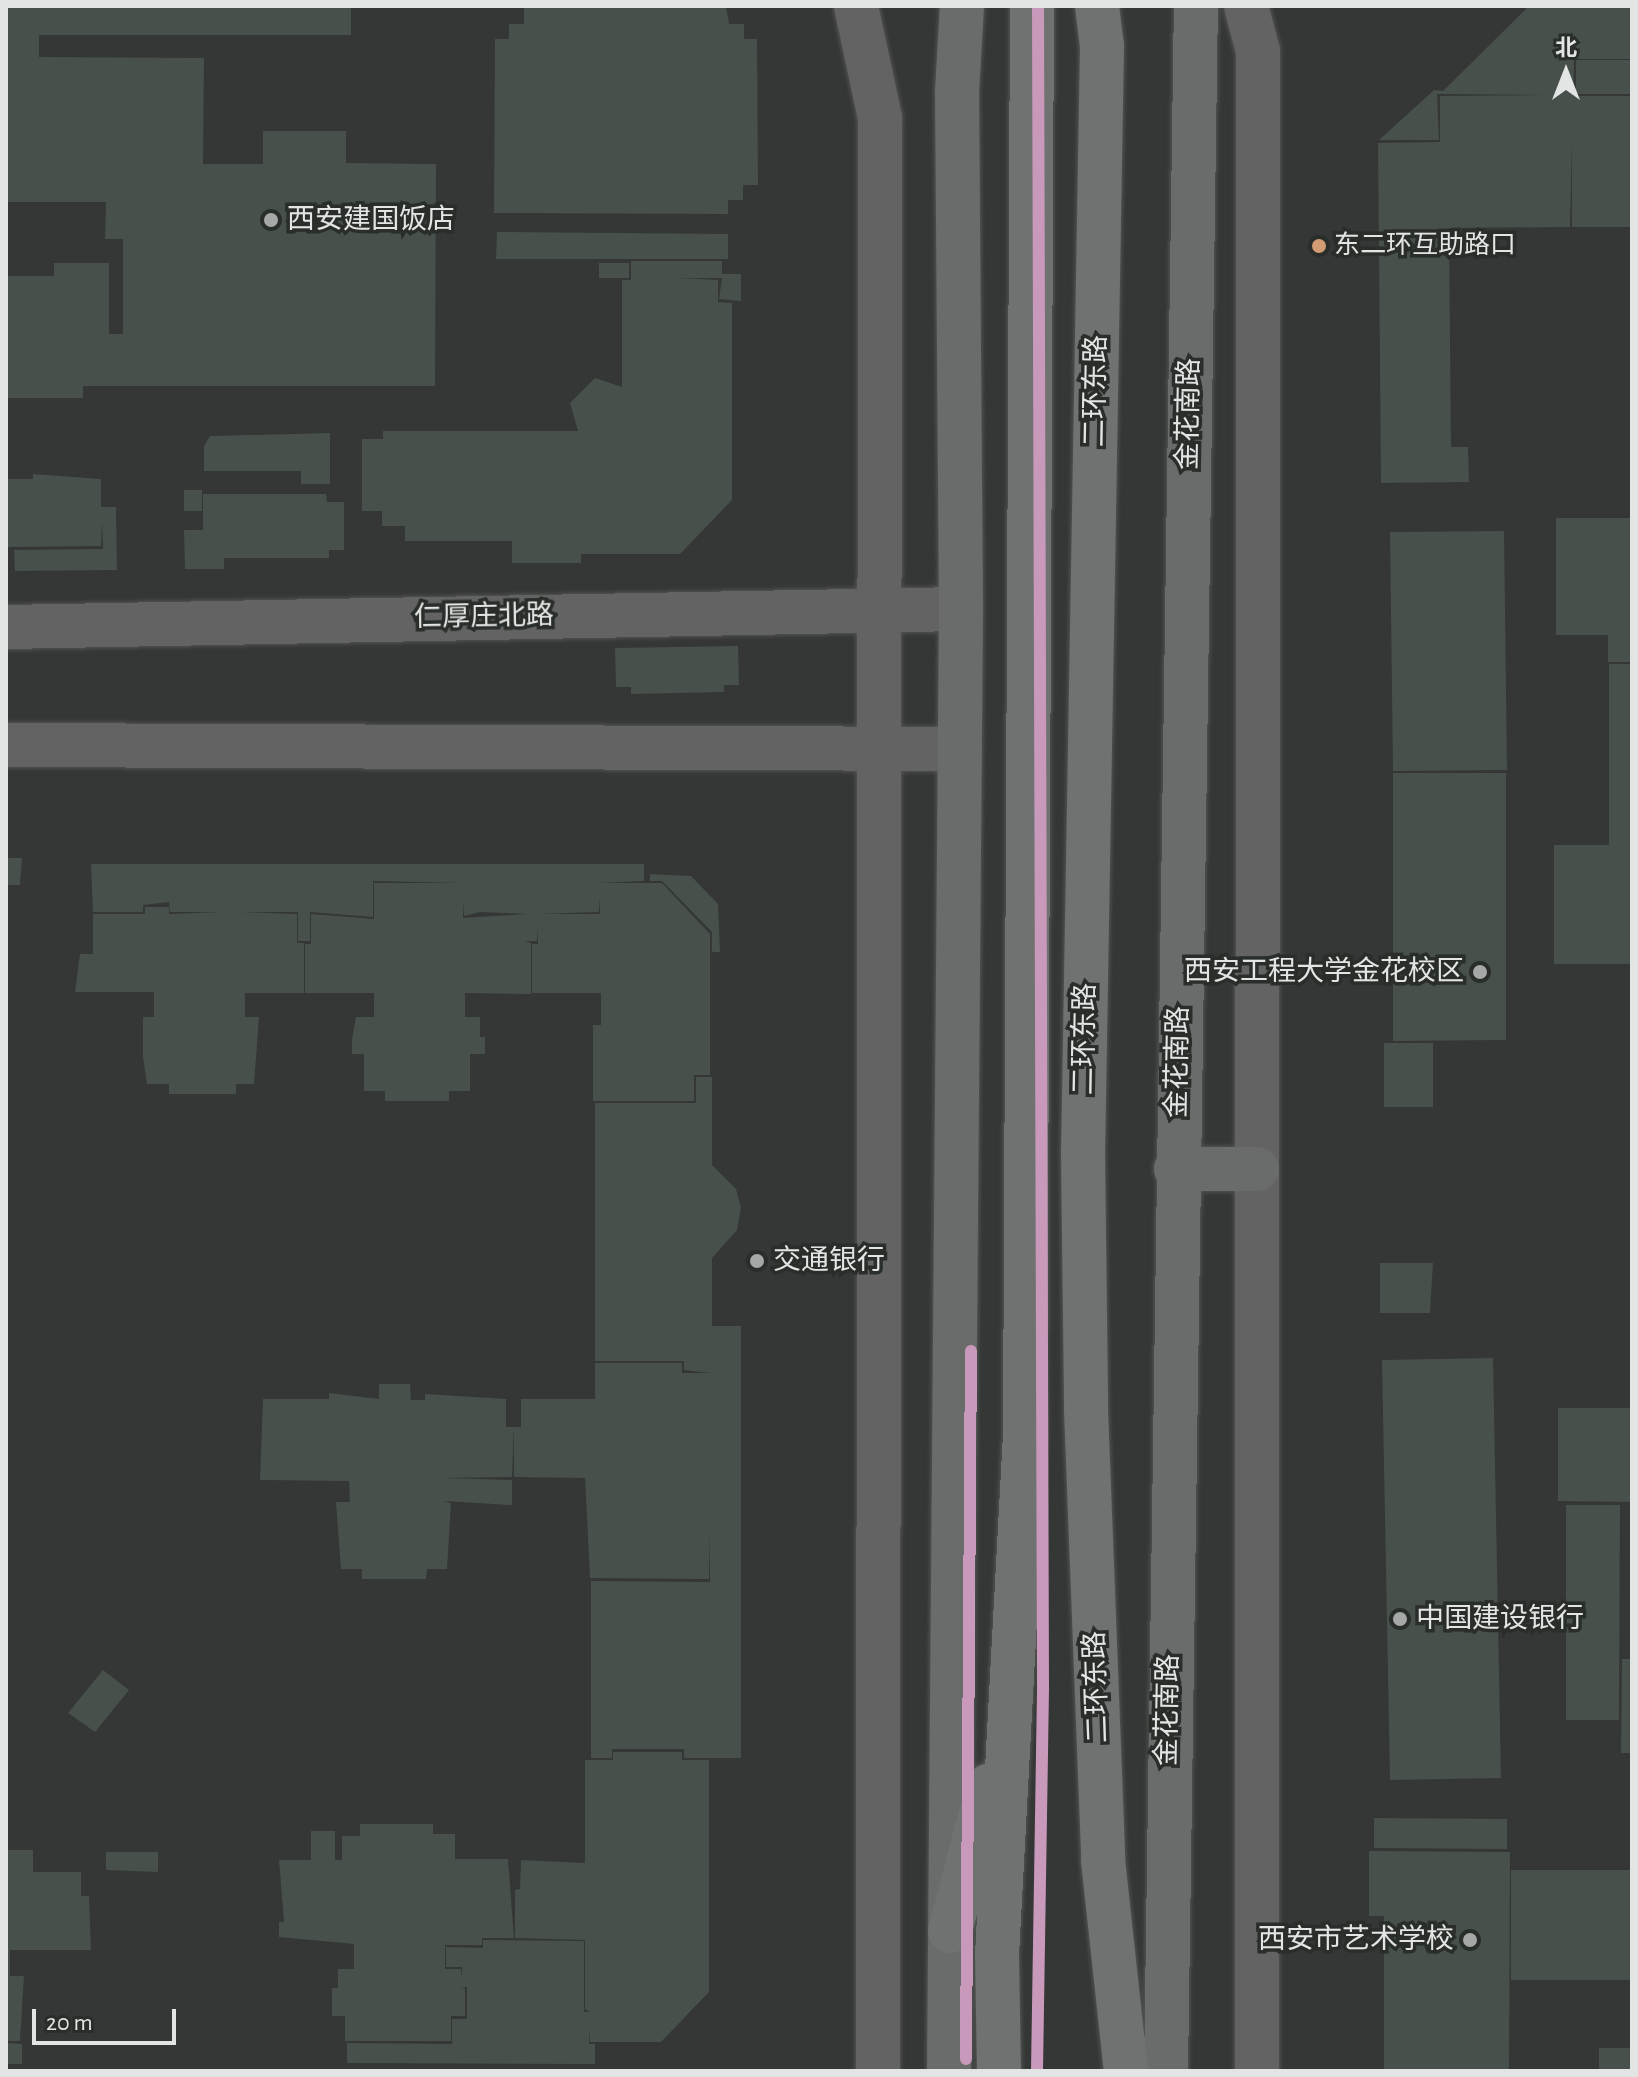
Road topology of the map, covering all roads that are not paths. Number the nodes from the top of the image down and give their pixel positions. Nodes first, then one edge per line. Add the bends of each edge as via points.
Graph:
1 (856, 6) edge
2 (962, 6) edge
3 (1032, 6) edge
4 (1097, 6) edge
5 (1196, 6) edge
6 (1280, 6) edge
7 (1251, 24) edge
8 (961, 609) junction
9 (879, 610) junction
10 (6, 627) edge
11 (6, 745) edge
12 (879, 749) junction
13 (960, 749) junction
14 (1176, 1169) junction
15 (1257, 1169) junction
16 (1011, 1694) junction
17 (950, 1931) junction
18 (1136, 2070) edge
19 (878, 2071) edge
20 (949, 2071) edge
21 (999, 2071) edge
22 (1257, 2071) edge

1 - 9 street via 880,118
2 - 8 main road via 957,92
3 - 16 highway, 二环东路 via 1025,1434
4 - 18 highway, 二环东路 via 1102,45 1083,1153 1086,1409 1103,1860
5 - 14 main road, 金花南路
6 - 7 street
7 - 15 street
8 - 9 street, 仁厚庄北路
8 - 13 main road
9 - 10 street, 仁厚庄北路
9 - 12 street
11 - 12 street
12 - 13 street
12 - 19 street
13 - 17 main road
14 - 15 main road
14 - 18 main road, 金花南路
15 - 22 street
16 - 17 highway
16 - 21 highway, 二环东路 via 997,1955
17 - 20 main road

